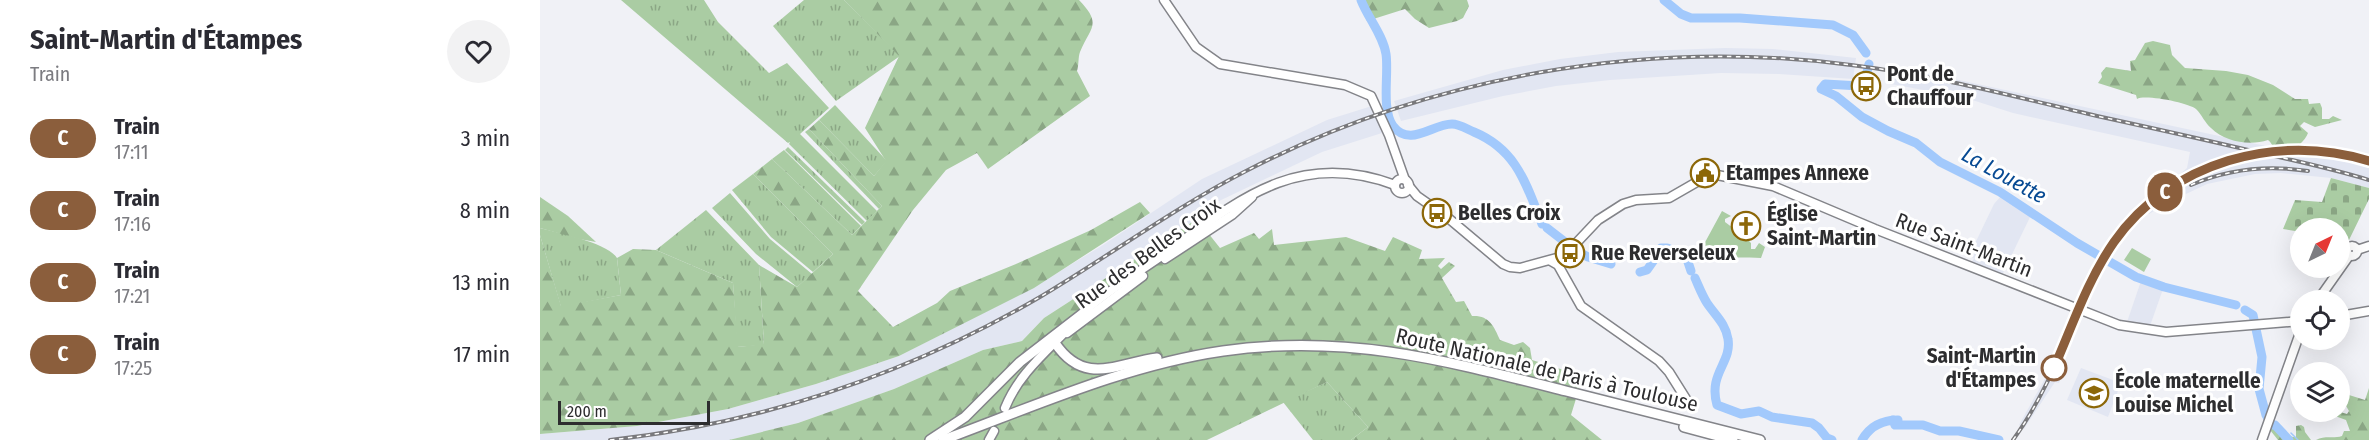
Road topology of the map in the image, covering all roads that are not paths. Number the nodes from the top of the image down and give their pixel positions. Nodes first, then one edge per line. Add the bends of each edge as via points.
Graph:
1 (1164, 0) edge
2 (1402, 185) junction
3 (1242, 202) junction
4 (2369, 246) edge
5 (1551, 261) junction
6 (2325, 290) edge
7 (1086, 311) junction
8 (2369, 311) edge
9 (2350, 314) edge
10 (2290, 322) edge
11 (1055, 343) junction
12 (2294, 350) edge
13 (1186, 357) junction
14 (1691, 407) dead end
15 (1005, 408) dead end
16 (994, 432) dead end
17 (930, 440) edge
18 (943, 440) edge
19 (959, 440) edge
20 (989, 440) edge
21 (1733, 440) edge
22 (1760, 440) edge
23 (2262, 440) edge

1 - 2 main road via 1196,47 1220,64 1345,85 1371,96 1389,135
2 - 3 main road, Rue des Belles Croix via 1331,172 1289,178
2 - 5 main road, Rue Saint-Martin via 1503,264 1520,268
3 - 7 main road, Rue des Belles Croix
3 - 11 main road, Rue des Belles Croix
4 - 6 main road via 2349,256
5 - 10 main road, Rue Saint-Martin via 1561,258 1598,220 1623,204 1669,198 1709,175 1717,175 1773,186 2119,325 2166,332
5 - 14 main road via 1558,265 1581,306 1659,361
7 - 11 main road, Rue des Belles Croix
7 - 17 main road via 1020,362 965,417
8 - 9 main road
11 - 13 main road via 1077,363 1098,371 1156,358
11 - 15 main road via 1018,381
12 - 23 main road
13 - 18 main road, Route Nationale de Paris à Toulouse via 1114,377
13 - 22 main road, Route Nationale de Paris à Toulouse via 1295,345 1402,352
16 - 20 main road
19 - 21 main road, Route Nationale de Paris à Toulouse via 1152,371 1226,356 1296,351 1421,362

